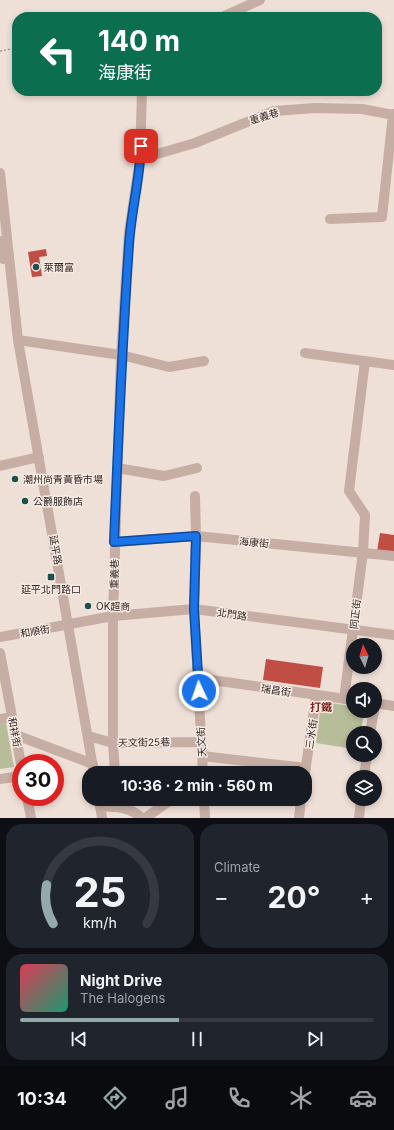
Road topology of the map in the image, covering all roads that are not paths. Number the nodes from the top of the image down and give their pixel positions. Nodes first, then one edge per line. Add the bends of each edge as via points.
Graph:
1 (260, 0) edge
2 (233, 12) edge
3 (142, 96) edge
4 (394, 114) edge
5 (140, 159) junction
6 (0, 173) edge
7 (330, 219) dead end
8 (0, 241) edge
9 (17, 328) junction
10 (18, 340) junction
11 (305, 353) dead end
12 (121, 355) junction
13 (204, 361) dead end
14 (365, 361) junction
15 (394, 365) edge
16 (39, 457) junction
17 (0, 466) edge
18 (117, 468) junction
19 (197, 468) dead end
20 (195, 496) dead end
21 (196, 536) junction
22 (114, 542) junction
23 (363, 552) junction
24 (394, 556) edge
25 (194, 609) junction
26 (113, 616) junction
27 (70, 625) junction
28 (353, 630) junction
29 (394, 635) edge
30 (0, 637) edge
31 (0, 652) edge
32 (198, 678) junction
33 (349, 682) edge
34 (316, 696) junction
35 (346, 700) edge
36 (382, 705) edge
37 (394, 706) edge
38 (12, 717) junction
39 (0, 719) edge
40 (16, 735) junction
41 (88, 736) junction
42 (201, 742) junction
43 (113, 743) junction
44 (19, 754) edge
45 (202, 756) junction
46 (89, 766) edge
47 (94, 766) edge
48 (115, 766) edge
49 (203, 766) edge
50 (276, 766) edge
51 (306, 766) edge
52 (12, 777) edge
53 (0, 779) edge
54 (29, 806) edge
55 (100, 806) edge
56 (123, 806) edge
57 (162, 806) edge
58 (204, 806) edge
59 (301, 806) edge
60 (360, 806) edge
61 (31, 818) edge
62 (102, 818) edge
63 (142, 818) edge
64 (145, 818) edge
65 (205, 818) edge
66 (299, 818) edge
67 (359, 818) edge

1 - 2 street
3 - 5 street, 重義巷
4 - 5 street, 重義巷 via 362,109 315,108 274,111 195,143
4 - 7 street via 382,217
5 - 12 street, 重義巷 via 130,232
6 - 9 street, 延平路
8 - 9 street, 延平路
9 - 10 street, 延平路
10 - 12 street
10 - 16 street, 延平路
11 - 14 street
12 - 13 street via 169,367
12 - 18 street, 重義巷
14 - 15 street
14 - 23 street, 同正街 via 349,490 365,515
16 - 17 street
16 - 27 street, 延平路
18 - 19 street via 164,476
18 - 22 street, 重義巷
20 - 21 street, 天文街
21 - 22 street, 海康街
21 - 23 street, 海康街
21 - 25 street, 天文街
22 - 26 street, 重義巷
23 - 24 street, 海康街
23 - 28 street, 同正街
25 - 26 street, 北門路
25 - 28 street, 北門路
25 - 32 street, 天文街
26 - 27 street, 北門路
26 - 43 street, 重義巷
27 - 30 street, 和順街
27 - 41 street, 延平路
28 - 29 street, 北門路
28 - 33 street, 同正街
31 - 38 street, 和祥街
32 - 34 street, 瑞昌街
32 - 42 street, 天文街
34 - 35 street, 瑞昌街
34 - 51 street, 三水街
36 - 37 street
38 - 39 street
38 - 40 street, 和祥街
40 - 44 street, 和祥街
40 - 46 street
41 - 43 street, 天文街25巷
41 - 47 street, 延平路
42 - 43 street, 天文街25巷
42 - 45 street, 天文街
43 - 48 street, 重義巷
45 - 49 street, 天文街
45 - 50 street
52 - 53 street
54 - 61 street
55 - 62 street
56 - 63 street
57 - 64 street
58 - 65 street
59 - 66 street
60 - 67 street

